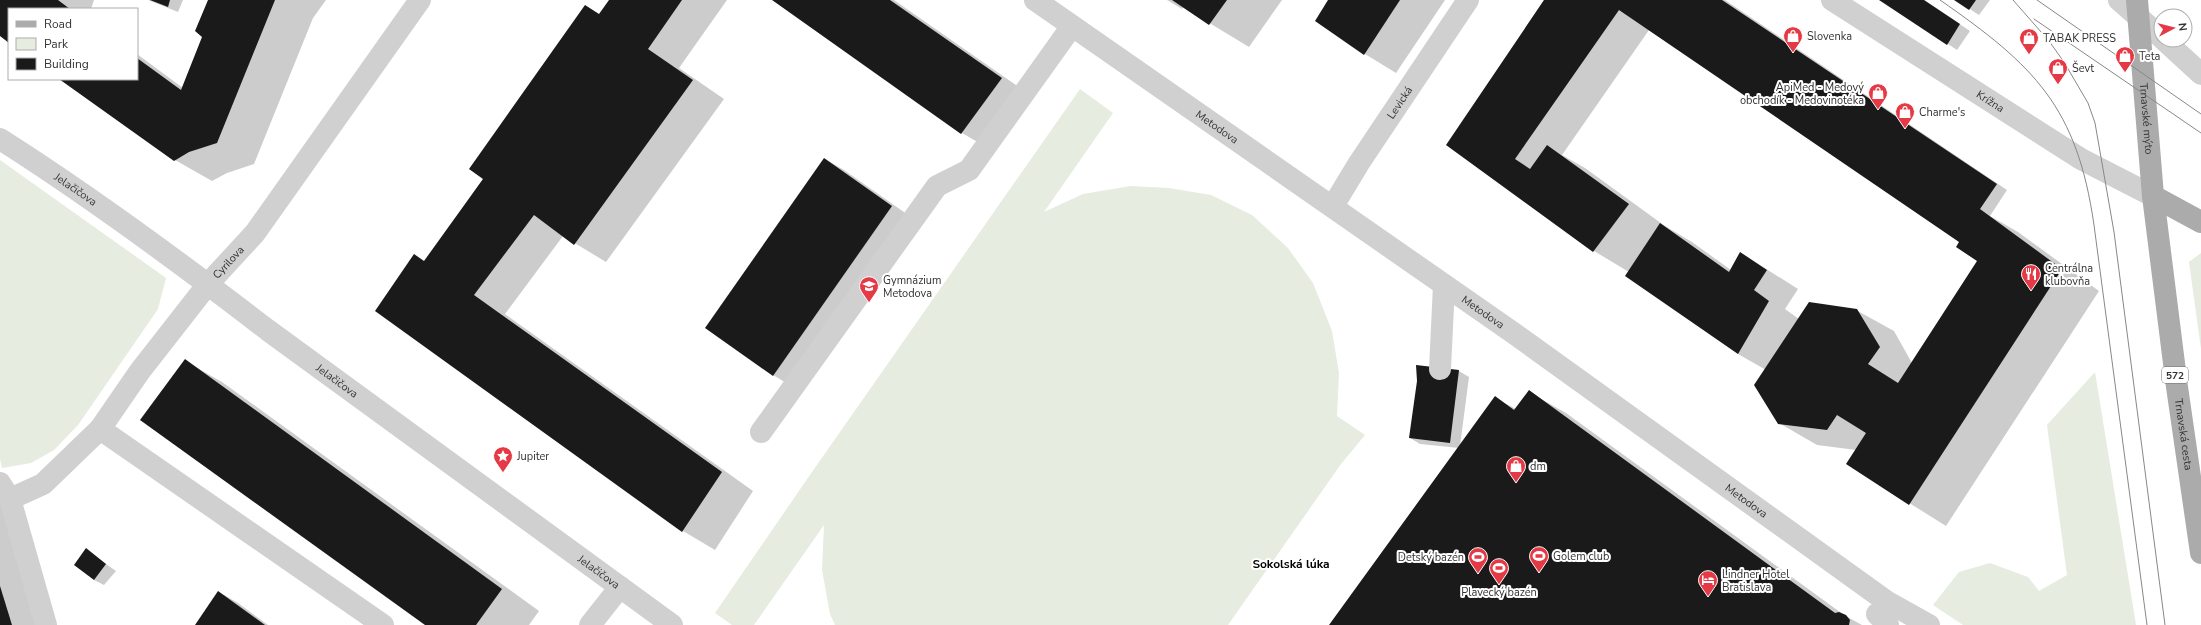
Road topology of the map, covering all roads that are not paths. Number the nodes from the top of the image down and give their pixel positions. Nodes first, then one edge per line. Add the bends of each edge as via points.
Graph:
1 (420, 0) edge
2 (1035, 0) edge
3 (1468, 0) edge
4 (1832, 0) edge
5 (2119, 0) edge
6 (2139, 8) edge
7 (1072, 26) junction
8 (2153, 26) edge
9 (2173, 48) edge
10 (2201, 74) edge
11 (0, 139) edge
12 (2153, 196) junction
13 (1333, 206) junction
14 (2201, 222) edge
15 (208, 284) junction
16 (1444, 285) junction
17 (1440, 369) dead end
18 (100, 429) junction
19 (761, 432) dead end
20 (5, 491) edge
21 (2201, 553) edge
22 (620, 587) junction
23 (46, 625) edge
24 (383, 625) edge
25 (590, 625) edge
26 (672, 625) edge
27 (1929, 625) edge

1 - 15 street, Cyrilova via 255,234
2 - 7 street, Metodova
3 - 13 street, Levická
4 - 12 street, Krížna via 2081,159
5 - 6 street
6 - 8 street
6 - 12 main road, Trnavské mýto / 572
7 - 13 street, Metodova
7 - 19 street via 969,170 937,186
9 - 10 street
11 - 15 street, Jelačičova via 58,176
12 - 14 main road
12 - 21 main road, Trnavská cesta / 572 via 2176,387
13 - 16 street, Metodova
15 - 18 street, Cyrilova via 140,371
15 - 22 street, Jelačičova
16 - 17 street
16 - 27 street, Metodova via 1886,601
18 - 20 street, Cyrilova via 43,484
18 - 24 street
20 - 23 street
22 - 25 street
22 - 26 street, Jelačičova

